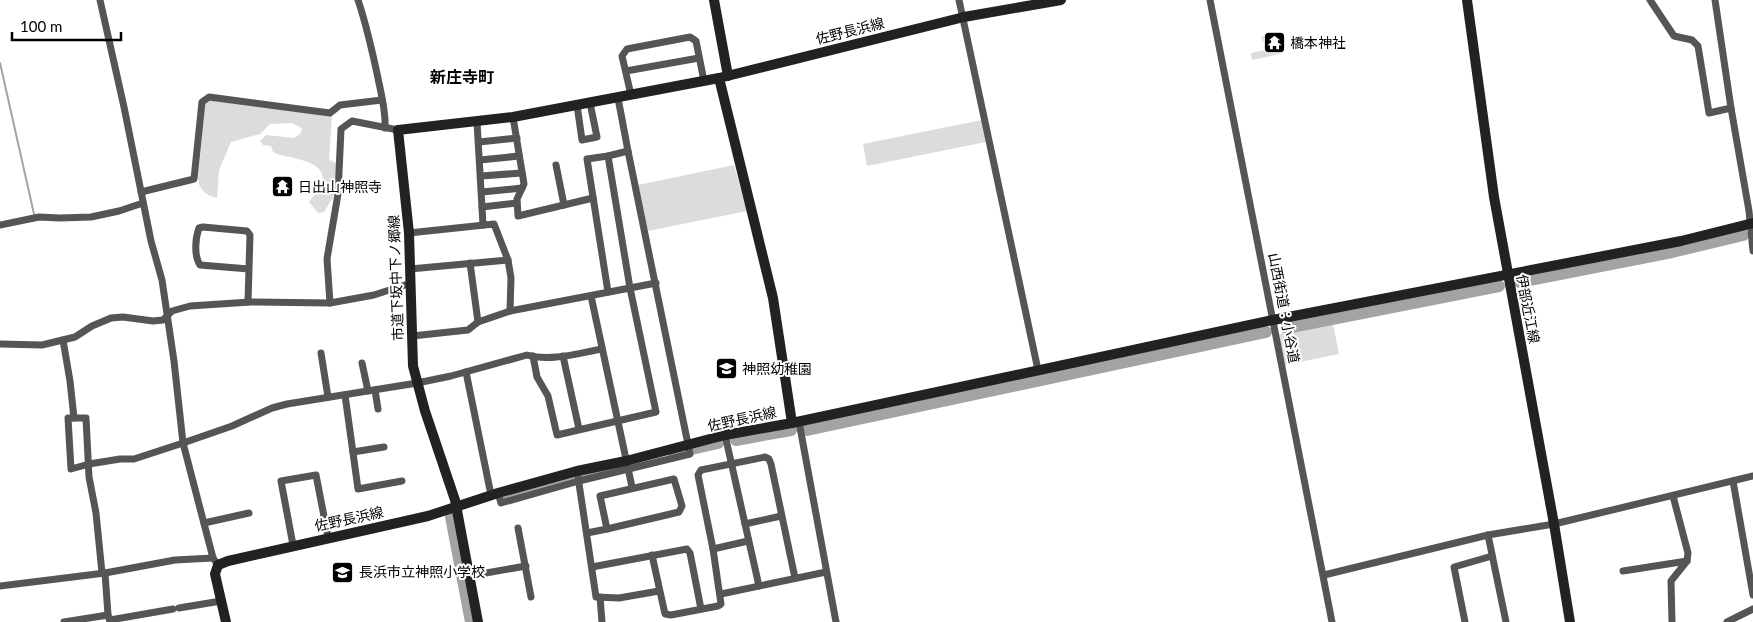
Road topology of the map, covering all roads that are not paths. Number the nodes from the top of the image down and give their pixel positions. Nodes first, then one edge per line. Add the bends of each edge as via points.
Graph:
1 (100, 0) edge
2 (358, 0) edge
3 (714, 0) edge
4 (959, 0) edge
5 (1061, 0) edge
6 (1210, 0) edge
7 (1467, 0) edge
8 (1650, 0) edge
9 (1715, 0) edge
10 (964, 17) junction
11 (699, 58) junction
12 (626, 71) junction
13 (724, 77) junction
14 (704, 81) junction
15 (631, 95) junction
16 (618, 98) junction
17 (382, 100) junction
18 (590, 103) junction
19 (577, 106) junction
20 (1731, 108) junction
21 (513, 117) junction
22 (477, 122) junction
23 (385, 128) junction
24 (398, 130) junction
25 (516, 138) junction
26 (479, 142) junction
27 (628, 151) junction
28 (519, 156) junction
29 (608, 156) junction
30 (480, 160) junction
31 (556, 165) dead end
32 (522, 173) junction
33 (481, 176) junction
34 (522, 188) junction
35 (141, 192) junction
36 (482, 192) junction
37 (593, 198) junction
38 (143, 203) junction
39 (517, 203) junction
40 (564, 205) junction
41 (482, 207) junction
42 (1752, 223) edge
43 (0, 225) edge
44 (483, 225) junction
45 (409, 233) junction
46 (1753, 252) edge
47 (508, 260) junction
48 (470, 263) junction
49 (249, 269) junction
50 (410, 269) junction
51 (1508, 274) junction
52 (411, 283) junction
53 (656, 283) junction
54 (630, 288) junction
55 (608, 292) junction
56 (591, 296) junction
57 (248, 302) junction
58 (330, 303) junction
59 (510, 311) junction
60 (167, 316) junction
61 (1273, 320) junction
62 (478, 322) junction
63 (412, 336) junction
64 (63, 340) junction
65 (0, 344) edge
66 (602, 349) junction
67 (321, 353) dead end
68 (533, 356) junction
69 (563, 356) junction
70 (362, 362) dead end
71 (1038, 370) junction
72 (466, 372) junction
73 (417, 383) junction
74 (371, 390) junction
75 (345, 395) junction
76 (328, 398) junction
77 (378, 410) dead end
78 (74, 418) junction
79 (617, 421) junction
80 (795, 422) junction
81 (579, 430) junction
82 (725, 435) junction
83 (183, 443) junction
84 (384, 447) dead end
85 (689, 448) junction
86 (354, 452) junction
87 (89, 464) junction
88 (627, 464) junction
89 (732, 464) junction
90 (578, 476) junction
91 (1753, 476) edge
92 (402, 481) dead end
93 (1732, 481) junction
94 (632, 488) junction
95 (497, 496) junction
96 (1673, 496) junction
97 (456, 507) junction
98 (249, 513) dead end
99 (782, 516) junction
100 (204, 523) junction
101 (745, 524) junction
102 (1554, 524) junction
103 (518, 528) dead end
104 (607, 529) junction
105 (587, 533) junction
106 (1488, 535) junction
107 (328, 537) junction
108 (748, 541) junction
109 (293, 546) junction
110 (713, 549) junction
111 (652, 555) junction
112 (1492, 556) junction
113 (1687, 561) junction
114 (215, 562) junction
115 (526, 566) junction
116 (592, 567) junction
117 (1623, 571) dead end
118 (826, 572) junction
119 (104, 573) junction
120 (1324, 575) junction
121 (469, 576) junction
122 (795, 578) junction
123 (0, 586) edge
124 (758, 586) junction
125 (659, 591) junction
126 (721, 594) junction
127 (1753, 595) edge
128 (531, 597) dead end
129 (600, 597) junction
130 (221, 601) junction
131 (701, 609) junction
132 (1753, 609) edge
133 (110, 619) edge
134 (64, 622) edge
135 (226, 622) edge
136 (478, 622) edge
137 (602, 622) edge
138 (836, 622) edge
139 (1332, 622) edge
140 (1464, 622) edge
141 (1506, 622) edge
142 (1570, 622) edge
143 (1672, 622) edge
144 (1727, 622) edge

1 - 35 street
2 - 17 street via 367,26
3 - 13 main road
4 - 10 street
5 - 10 main road, 佐野長浜線
6 - 61 street, 山西街道：小谷道
7 - 51 main road, 伊部近江線 via 1486,151
8 - 20 street via 1674,36 1692,40 1698,46 1710,113
9 - 20 street
10 - 13 main road, 佐野長浜線
10 - 71 street
11 - 12 street
11 - 12 street via 696,41 690,37 657,42 627,49 622,56
11 - 14 street
12 - 15 street
13 - 14 main road
13 - 80 main road, 佐野長浜線 via 773,298
14 - 15 main road
15 - 16 main road
16 - 18 main road
16 - 27 street
17 - 23 street
17 - 35 street via 340,104 330,113 209,97 202,102 194,179
18 - 19 main road
18 - 19 street via 597,138 582,140
19 - 21 main road
20 - 42 street
21 - 22 main road
21 - 25 street
22 - 24 main road
22 - 26 street
23 - 24 street
23 - 58 street via 352,121 341,129 338,194 327,259
24 - 45 main road, 市道下坂中下ノ郷線
25 - 26 street
25 - 28 street
26 - 30 street
27 - 29 street
27 - 53 street
28 - 30 street
28 - 32 street
29 - 37 street via 587,159
29 - 54 street
30 - 33 street
31 - 40 street
32 - 33 street
32 - 34 street
33 - 36 street
34 - 36 street
34 - 39 street
35 - 38 street
36 - 41 street
37 - 40 street
37 - 55 street
38 - 43 street via 91,216 39,217
38 - 60 street via 162,280
39 - 40 street via 518,216
39 - 41 street
41 - 44 street
42 - 46 street
42 - 51 main road
44 - 45 street
44 - 47 street via 494,224
45 - 50 main road, 市道下坂中下ノ郷線
47 - 48 street
47 - 59 street
48 - 50 street
48 - 62 street
49 - 49 street via 250,235 247,231 199,228 196,259 200,265
49 - 57 street
50 - 52 main road, 市道下坂中下ノ郷線
51 - 61 main road
51 - 102 main road, 伊部近江線
52 - 58 street via 374,295
52 - 63 main road, 市道下坂中下ノ郷線
53 - 54 street
53 - 85 street
54 - 55 street
54 - 79 street via 656,412
55 - 56 street
56 - 59 street
56 - 66 street
57 - 58 street
57 - 60 street via 190,306 172,311
59 - 62 street
60 - 64 street via 153,321 111,318
60 - 83 street
61 - 71 main road
61 - 120 street, 山西街道：小谷道
62 - 63 street via 468,330
63 - 73 main road, 市道下坂中下ノ郷線
64 - 65 street via 42,345
64 - 78 street
66 - 69 street
66 - 79 street
67 - 76 street
68 - 69 street
68 - 72 street
68 - 81 street via 537,377 548,396 557,435
69 - 81 street
70 - 74 street
71 - 80 main road
72 - 73 street
72 - 95 street
73 - 74 street
73 - 97 main road, 市道下坂中下ノ郷線
74 - 75 street
74 - 77 street
75 - 76 street
75 - 86 street
76 - 83 street via 272,408
78 - 87 street via 86,418
78 - 87 street via 68,418 71,469
79 - 81 street
79 - 88 street
80 - 82 main road, 佐野長浜線
80 - 118 street
82 - 85 main road, 佐野長浜線
82 - 89 street
83 - 87 street via 134,459
83 - 100 street
84 - 86 street
85 - 88 main road, 佐野長浜線
86 - 92 street via 358,489
87 - 119 street
88 - 90 main road, 佐野長浜線
88 - 94 street
89 - 99 street via 765,457 770,459
89 - 101 street
89 - 110 street via 701,470 698,475
90 - 95 main road, 佐野長浜線
90 - 105 street
91 - 93 street
93 - 96 street
93 - 127 street
94 - 104 street via 600,496
94 - 104 street via 674,479 681,511
95 - 97 main road, 佐野長浜線
96 - 102 street
96 - 113 street via 1688,552
97 - 107 main road, 佐野長浜線
97 - 121 main road, 市道下坂中下ノ郷線
98 - 100 street
99 - 101 street
99 - 122 street
100 - 114 street
101 - 108 street
102 - 106 street
102 - 142 main road, 伊部近江線
103 - 115 street
104 - 105 street
105 - 116 street
106 - 112 street
106 - 120 street
107 - 109 main road, 佐野長浜線
107 - 109 street via 316,475 281,481
108 - 110 street
108 - 124 street
109 - 114 main road, 佐野長浜線
110 - 126 street
111 - 116 street
111 - 125 street
111 - 131 street via 687,548
112 - 140 street via 1454,567
112 - 141 street
113 - 117 street
113 - 143 street via 1671,581
114 - 119 street via 175,560
114 - 130 main road
115 - 121 street
115 - 128 street
116 - 129 street via 596,597
118 - 122 street
118 - 138 street
119 - 123 street
119 - 133 street
120 - 139 street, 山西街道：小谷道
121 - 136 main road, 市道下坂中下ノ郷線
122 - 124 street
124 - 126 street
125 - 129 street via 619,598
125 - 131 street via 663,611 667,615
126 - 131 street via 721,604
129 - 137 street
130 - 133 street
130 - 135 main road
132 - 144 street
133 - 134 street

